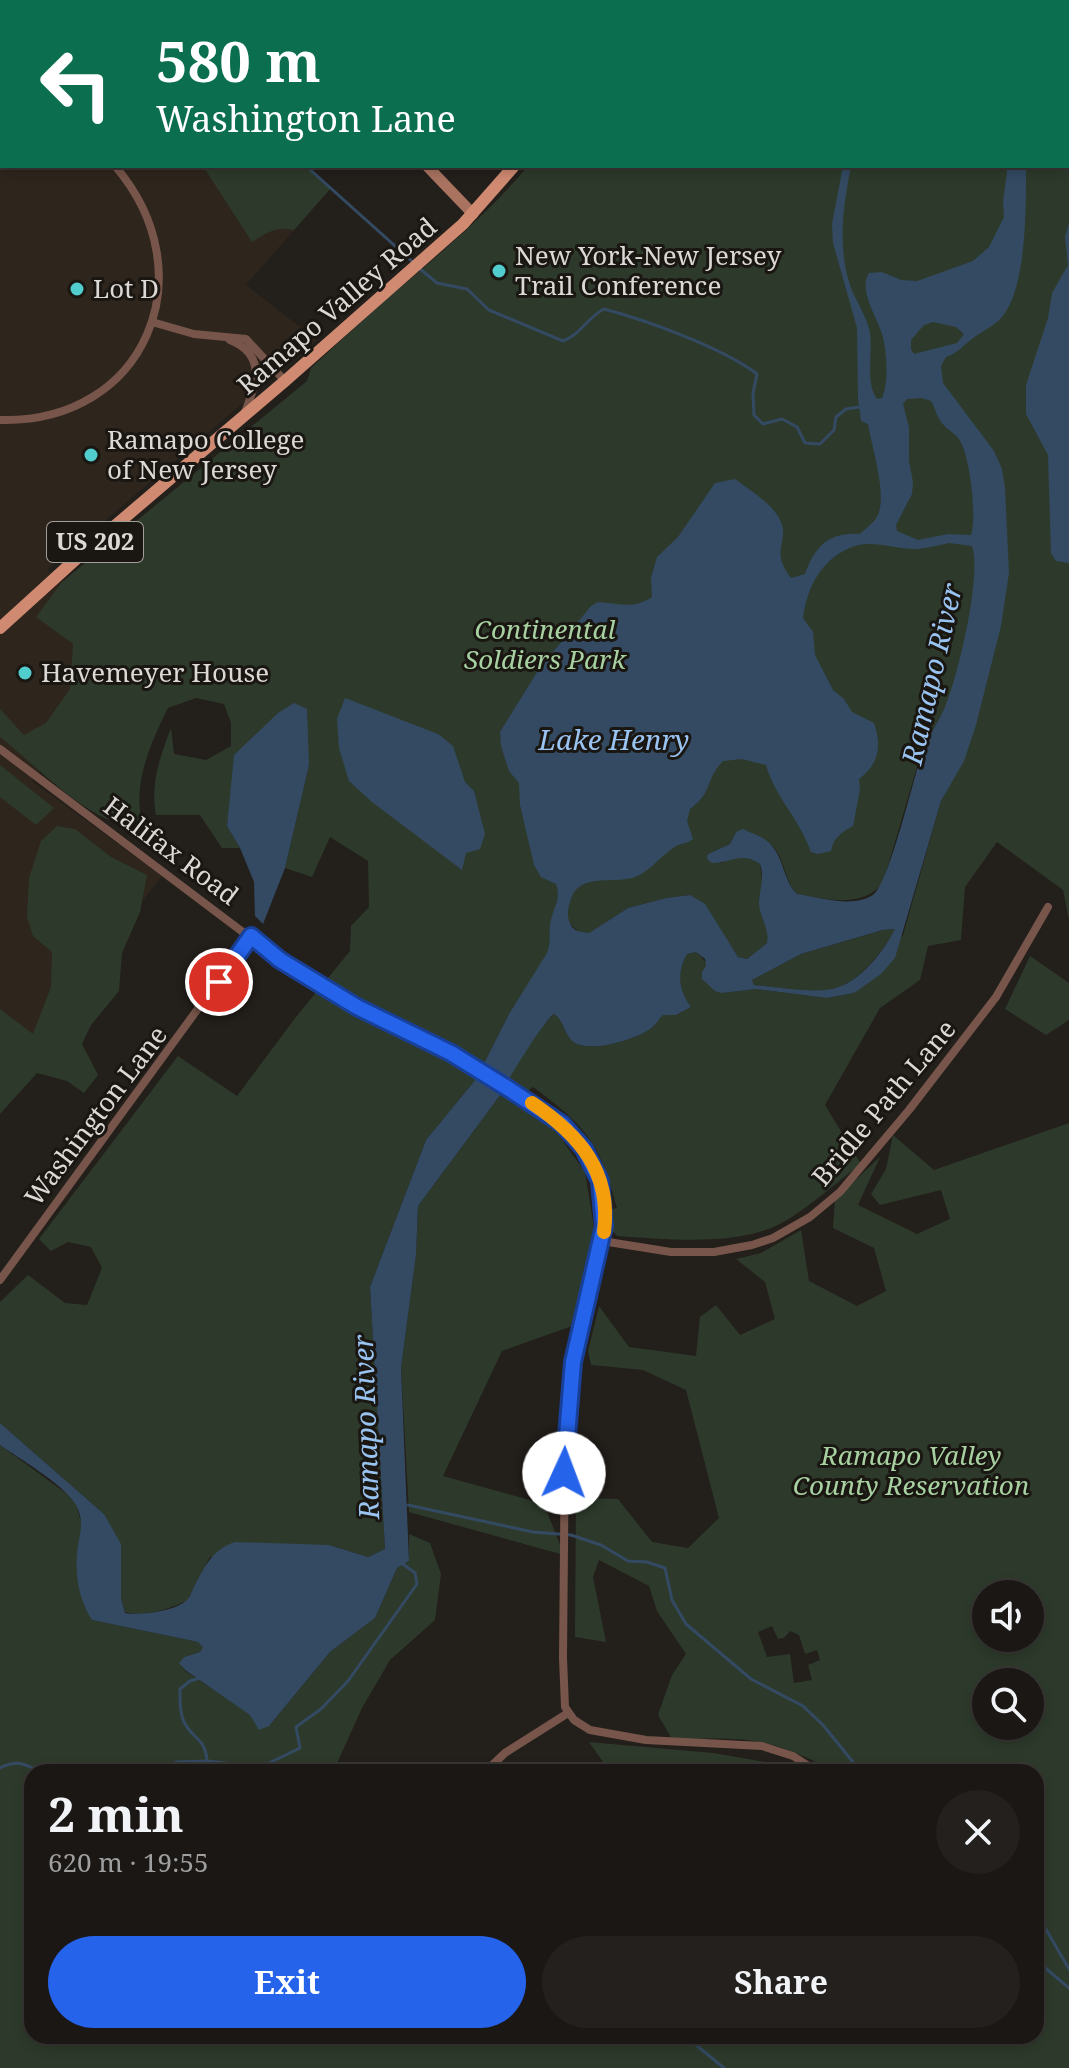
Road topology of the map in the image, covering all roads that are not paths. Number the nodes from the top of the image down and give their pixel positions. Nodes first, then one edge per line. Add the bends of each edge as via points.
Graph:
1 (116, 168) edge
2 (429, 168) edge
3 (512, 168) edge
4 (473, 214) junction
5 (152, 322) junction
6 (222, 337) junction
7 (285, 381) junction
8 (243, 417) junction
9 (1, 420) edge
10 (0, 628) edge
11 (0, 749) edge
12 (1048, 907) dead end
13 (251, 936) junction
14 (602, 1241) junction
15 (0, 1280) edge
16 (568, 1713) junction
17 (493, 1764) edge
18 (806, 1764) edge

1 - 5 street via 154,236 160,286
2 - 4 main road
3 - 4 main road, Ramapo Valley Road / US 202
4 - 7 main road, Ramapo Valley Road / US 202
5 - 6 street
5 - 9 street via 127,367 91,398 50,417
6 - 7 street via 246,339
6 - 8 street via 247,350 256,369
7 - 8 main road, Ramapo Valley Road / US 202
8 - 10 main road, Ramapo Valley Road / US 202
11 - 13 street, Halifax Road
12 - 14 street, Bridle Path Lane via 996,997 909,1110 848,1182 810,1217 773,1238 714,1252 671,1252
13 - 14 street, Halifax Road via 357,1007 451,1053 562,1124 593,1164 603,1195
13 - 15 street, Washington Lane
14 - 16 street, Halifax Road via 581,1326 565,1435 563,1698
16 - 17 street
16 - 18 street via 590,1730 674,1742 762,1746

